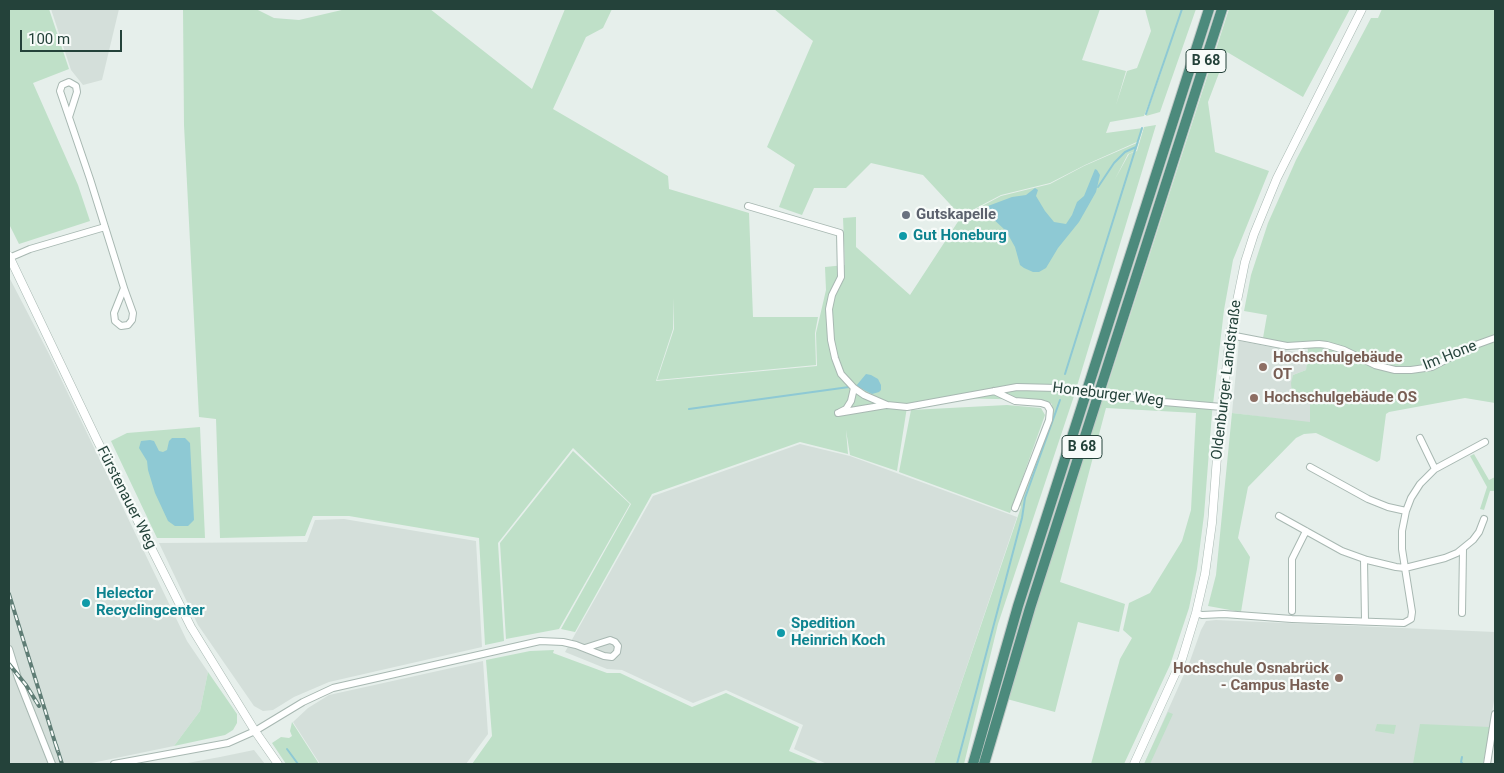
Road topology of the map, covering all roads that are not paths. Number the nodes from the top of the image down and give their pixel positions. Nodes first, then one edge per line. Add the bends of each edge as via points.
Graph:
1 (1209, 9) edge
2 (1222, 9) edge
3 (1362, 9) edge
4 (69, 117) junction
5 (748, 206) dead end
6 (105, 227) junction
7 (9, 257) edge
8 (124, 288) junction
9 (1230, 335) junction
10 (1495, 338) edge
11 (852, 387) junction
12 (993, 390) junction
13 (887, 405) junction
14 (1222, 407) junction
15 (1420, 438) dead end
16 (1485, 442) dead end
17 (1310, 467) dead end
18 (1435, 469) junction
19 (1015, 508) dead end
20 (1406, 511) junction
21 (1279, 516) dead end
22 (1484, 519) dead end
23 (1306, 531) junction
24 (1463, 549) junction
25 (1364, 559) junction
26 (1405, 568) junction
27 (1292, 611) dead end
28 (1196, 613) junction
29 (1462, 613) dead end
30 (1365, 621) junction
31 (585, 648) junction
32 (9, 649) edge
33 (1495, 714) edge
34 (255, 731) junction
35 (1492, 755) edge
36 (44, 764) edge
37 (52, 764) edge
38 (114, 764) edge
39 (278, 764) edge
40 (973, 764) edge
41 (984, 764) edge
42 (1134, 764) edge
43 (1487, 764) edge

1 - 40 highway, B 68 via 1018,606
2 - 41 highway, B 68 via 1036,590
3 - 9 street, Oldenburger Landstraße via 1271,190 1245,262
4 - 4 street via 60,91 68,82 76,86 77,92
4 - 6 street
5 - 11 street, Honeburger Weg via 840,233 841,277 831,302 830,322 835,358 841,374
6 - 7 street, Fürstenauer Weg
6 - 8 street
7 - 34 street, Fürstenauer Weg via 191,627
8 - 8 street via 133,313 128,325 121,326 115,321 114,313
9 - 10 street, Im Hone via 1287,346 1328,345 1395,370 1432,367
9 - 14 street, Oldenburger Landstraße
11 - 13 street, Honeburger Weg
11 - 13 street, Honeburger Weg via 851,401 838,414
12 - 13 street, Honeburger Weg via 907,407
12 - 14 street, Honeburger Weg, bridge via 1057,388
12 - 19 street, Honeburger Weg via 1015,401 1047,405 1050,410
14 - 28 street, Oldenburger Landstraße via 1212,523
15 - 18 street
16 - 18 street
17 - 20 street via 1368,499 1388,508
18 - 20 street via 1420,484
20 - 26 street via 1402,531
21 - 23 street
22 - 24 street via 1479,532
23 - 25 street
23 - 27 street via 1292,559
24 - 26 street via 1445,558
24 - 29 street
25 - 26 street
25 - 30 street
26 - 30 street via 1411,619 1404,623
28 - 30 street
28 - 42 street, Oldenburger Landstraße via 1182,659
31 - 31 street via 610,640 618,646 612,657
31 - 34 street via 563,642 540,641 333,688 302,702
32 - 37 street
33 - 35 street
34 - 38 street via 228,743
34 - 39 street, Fürstenauer Weg
35 - 43 street
36 - 37 street

